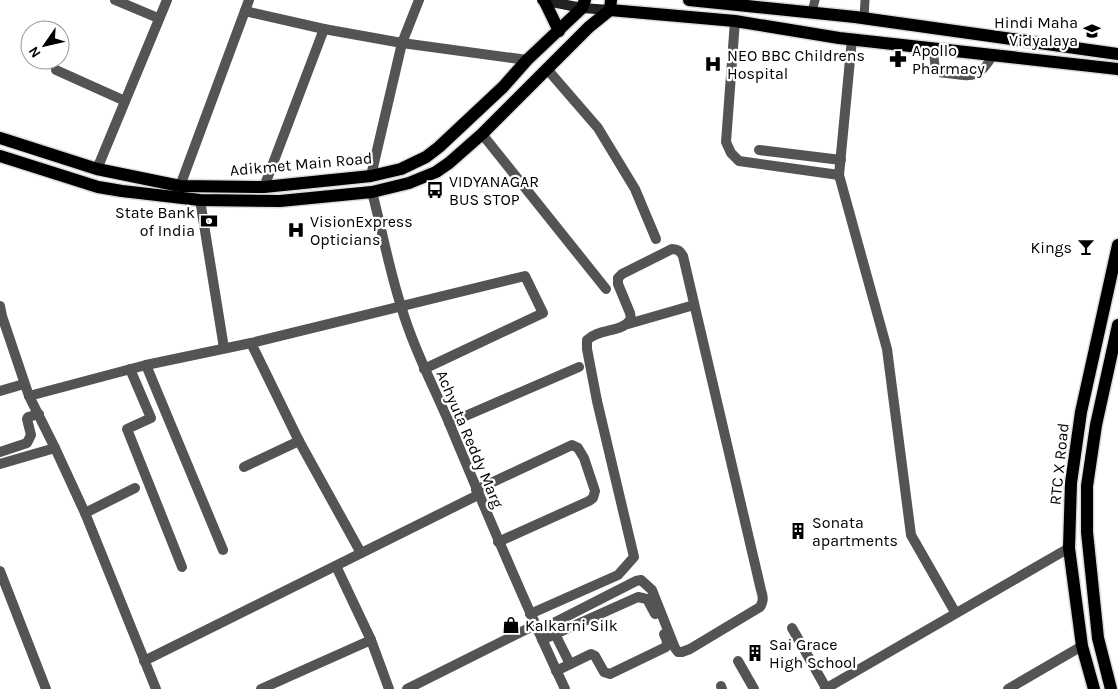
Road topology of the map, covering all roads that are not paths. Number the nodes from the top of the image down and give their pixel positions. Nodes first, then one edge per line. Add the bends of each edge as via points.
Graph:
1 (115, 0) edge
2 (167, 0) edge
3 (249, 0) edge
4 (419, 0) edge
5 (543, 0) edge
6 (689, 0) edge
7 (865, 0) edge
8 (716, 1) edge
9 (577, 3) edge
10 (610, 5) edge
11 (814, 6) edge
12 (246, 11) junction
13 (158, 18) junction
14 (864, 18) junction
15 (735, 21) junction
16 (324, 29) junction
17 (559, 31) junction
18 (852, 39) junction
19 (402, 43) junction
20 (933, 48) junction
21 (1118, 54) edge
22 (993, 55) junction
23 (527, 60) junction
24 (547, 69) junction
25 (1118, 69) edge
26 (56, 70) dead end
27 (125, 102) junction
28 (482, 134) junction
29 (0, 138) edge
30 (759, 150) dead end
31 (0, 156) edge
32 (841, 160) junction
33 (97, 169) junction
34 (839, 175) junction
35 (371, 176) junction
36 (180, 186) junction
37 (264, 187) junction
38 (372, 192) junction
39 (200, 200) junction
40 (656, 239) dead end
41 (1118, 245) edge
42 (606, 290) dead end
43 (694, 305) junction
44 (401, 306) junction
45 (1, 313) edge
46 (628, 324) junction
47 (1118, 325) edge
48 (251, 343) junction
49 (224, 348) junction
50 (146, 365) junction
51 (579, 367) dead end
52 (424, 368) junction
53 (130, 369) junction
54 (24, 384) junction
55 (0, 391) edge
56 (29, 396) junction
57 (39, 414) junction
58 (449, 423) junction
59 (299, 441) junction
60 (55, 448) junction
61 (0, 452) edge
62 (0, 464) edge
63 (244, 467) dead end
64 (1071, 483) junction
65 (1087, 486) junction
66 (135, 488) dead end
67 (477, 492) junction
68 (85, 513) junction
69 (498, 542) junction
70 (1069, 548) junction
71 (223, 550) dead end
72 (361, 553) junction
73 (628, 565) junction
74 (336, 566) junction
75 (182, 567) dead end
76 (0, 571) edge
77 (636, 581) junction
78 (955, 612) junction
79 (530, 614) junction
80 (792, 628) dead end
81 (538, 632) junction
82 (555, 634) junction
83 (371, 640) junction
84 (1082, 646) junction
85 (144, 661) junction
86 (738, 661) dead end
87 (570, 664) junction
88 (556, 671) junction
89 (46, 689) edge
90 (156, 689) edge
91 (261, 689) edge
92 (389, 689) edge
93 (408, 689) edge
94 (565, 689) edge
95 (754, 689) edge
96 (825, 689) edge
97 (1008, 689) edge
98 (1094, 689) edge
99 (1111, 689) edge

1 - 13 street
2 - 13 street
3 - 12 street
4 - 19 street
5 - 9 main road
5 - 17 main road
6 - 8 main road
7 - 14 lane
8 - 11 main road
9 - 10 main road
9 - 17 main road, Adikmet Main Road
10 - 15 main road
10 - 24 main road, Adikmet Main Road
11 - 14 main road
12 - 16 street
12 - 36 street
13 - 27 street
14 - 21 main road
15 - 18 main road
15 - 34 street via 726,142 731,153 739,161
16 - 19 street
16 - 37 street
17 - 23 main road, Adikmet Main Road
18 - 20 main road
18 - 32 street
19 - 23 street
19 - 35 street
20 - 22 main road
20 - 22 lane via 935,66 942,74 975,75 985,69
22 - 25 main road
23 - 35 main road, Adikmet Main Road via 440,147 402,169
24 - 28 main road, Adikmet Main Road
24 - 40 street via 598,128 635,190
26 - 27 street
27 - 33 street
28 - 38 main road, Adikmet Main Road via 436,172
28 - 42 street
29 - 33 main road, Adikmet Main Road
30 - 32 street
31 - 39 main road, Adikmet Main Road via 98,187
32 - 34 street
33 - 36 main road, Adikmet Main Road
34 - 78 street via 887,349 911,535
35 - 37 main road, Adikmet Main Road
36 - 37 main road, Adikmet Main Road
38 - 39 main road, Adikmet Main Road via 280,201
38 - 44 street, Achyuta Reddy Marg
39 - 49 street
41 - 64 main road, RTC X Road via 1081,412
43 - 46 street
43 - 46 street via 683,256 680,251 672,249 618,278 630,313
43 - 77 street via 763,599 760,607 690,649 678,652 652,590 641,580
44 - 48 street
44 - 52 street, Achyuta Reddy Marg
44 - 52 street via 525,276 543,313
45 - 54 street
46 - 73 street via 596,333 587,340 587,344 597,401 634,557
47 - 65 main road, RTC X Road via 1096,424
48 - 49 street
48 - 59 street
49 - 50 street
50 - 53 street
50 - 71 street
51 - 58 street
52 - 58 street, Achyuta Reddy Marg
53 - 56 street
53 - 75 street via 151,418 127,429
54 - 55 street
54 - 56 street
56 - 57 street
57 - 60 street
57 - 61 street via 27,419 31,435 27,443
58 - 67 street, Achyuta Reddy Marg
59 - 63 street
59 - 72 street
60 - 62 street
60 - 68 street
64 - 65 main road
64 - 70 main road, RTC X Road
65 - 99 main road, RTC X Road via 1087,532 1098,638
66 - 68 street
67 - 69 street, Achyuta Reddy Marg
67 - 69 street via 572,445 584,458 595,491 593,498
67 - 72 street
68 - 85 street
69 - 79 street, Achyuta Reddy Marg
70 - 78 street
70 - 84 main road, RTC X Road
72 - 74 street
73 - 77 street
73 - 79 street via 618,575
74 - 83 street
74 - 85 street
76 - 89 street
77 - 81 street
78 - 96 street
79 - 81 street, Achyuta Reddy Marg
80 - 96 street
81 - 82 street
81 - 88 street, Achyuta Reddy Marg
81 - 93 street
82 - 87 street
82 - 87 street via 638,597 647,599 667,641 662,650 610,674 604,672 591,654
83 - 91 street
83 - 92 street
84 - 97 street
84 - 98 main road, RTC X Road
85 - 90 street
86 - 95 street
87 - 88 street
88 - 94 street, Achyuta Reddy Marg

